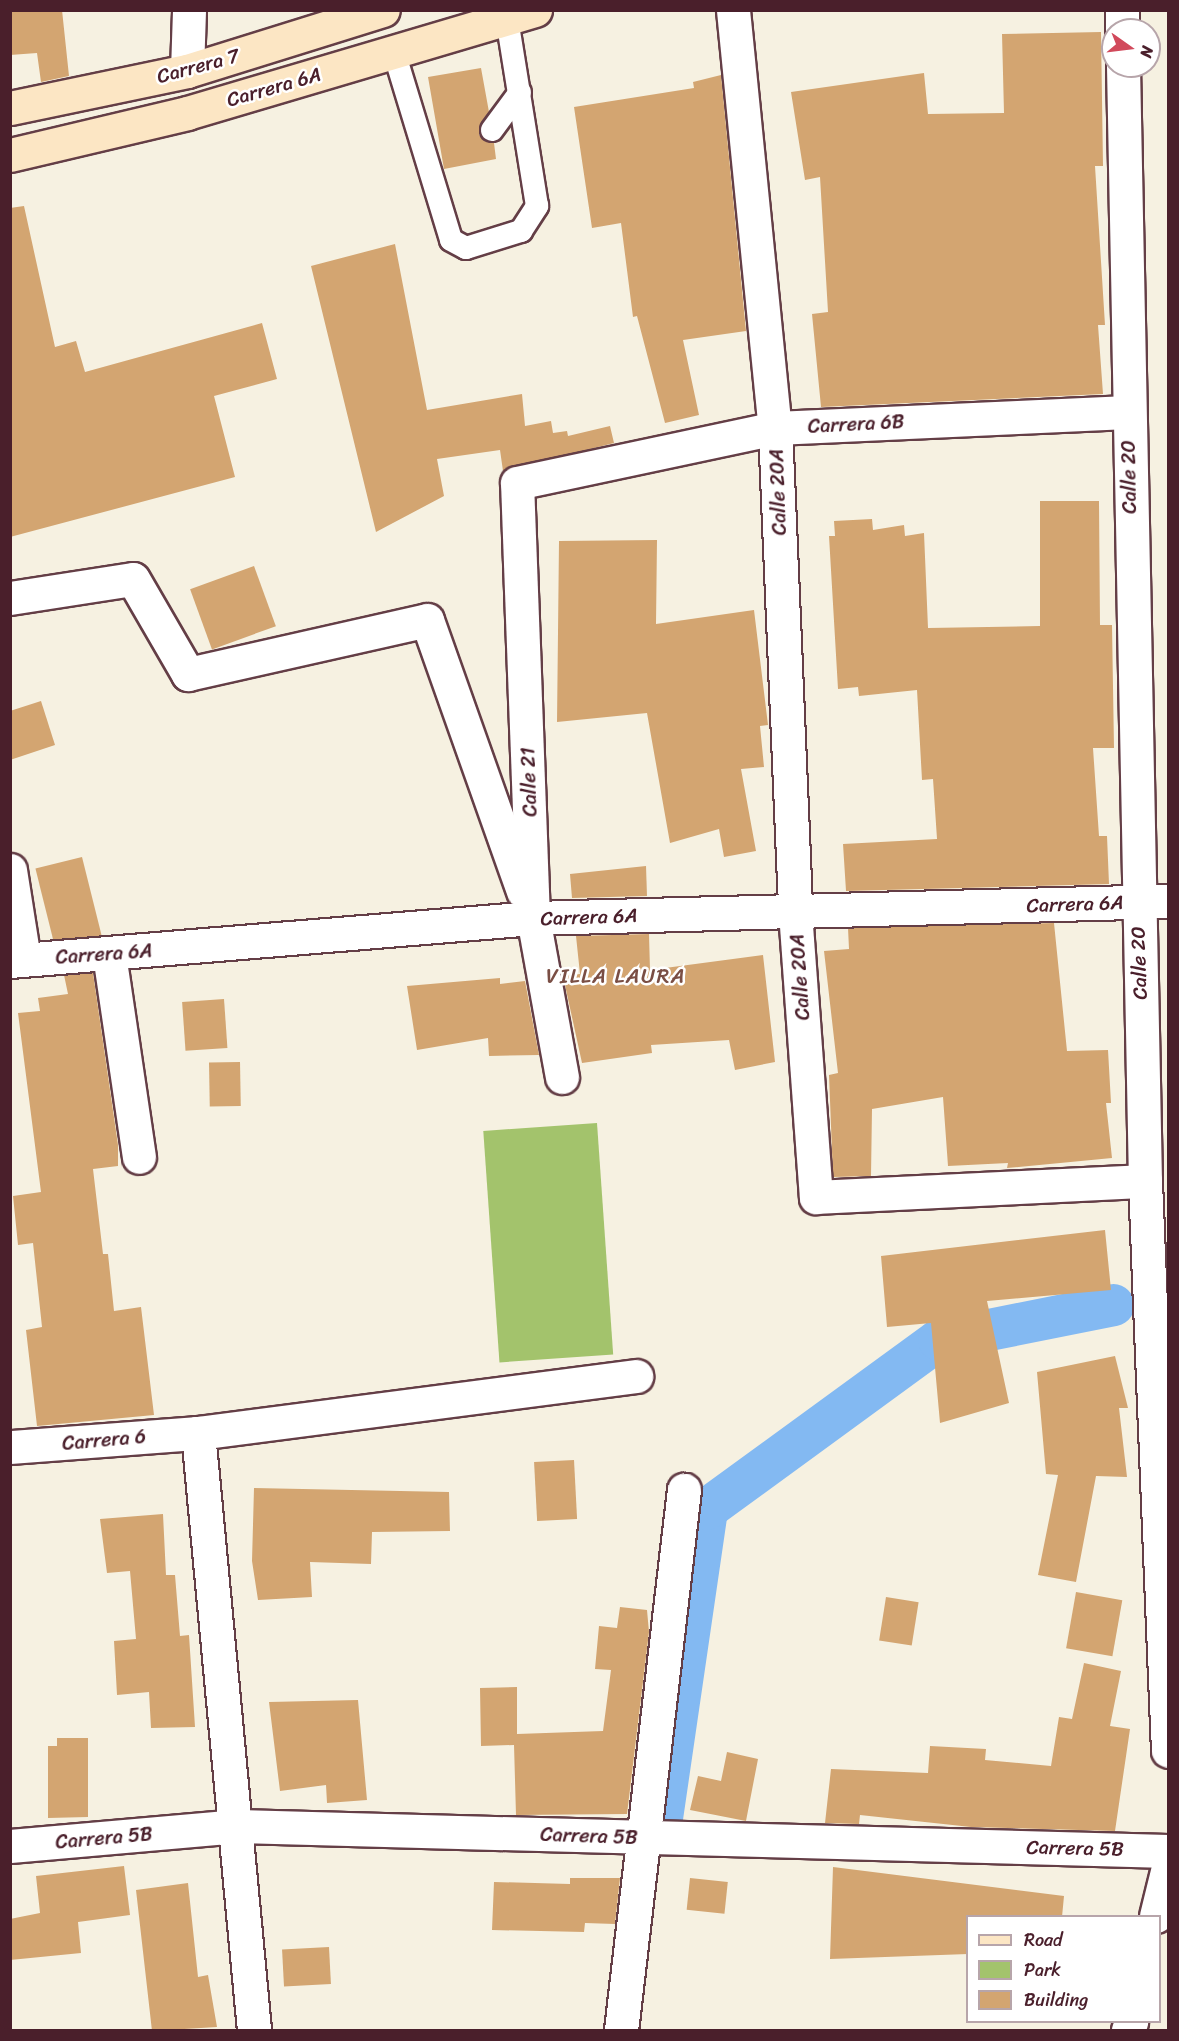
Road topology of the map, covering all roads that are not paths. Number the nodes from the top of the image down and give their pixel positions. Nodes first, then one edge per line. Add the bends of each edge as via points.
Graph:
1 (189, 10) edge
2 (383, 10) edge
3 (734, 10) edge
4 (521, 14) edge
5 (394, 52) junction
6 (187, 71) junction
7 (1123, 78) edge
8 (520, 92) junction
9 (10, 108) edge
10 (492, 130) dead end
11 (10, 155) edge
12 (1128, 412) junction
13 (775, 428) junction
14 (517, 483) joint
15 (10, 598) edge
16 (10, 870) edge
17 (1153, 901) edge
18 (795, 912) junction
19 (533, 918) junction
20 (109, 954) junction
21 (17, 960) edge
22 (562, 1077) dead end
23 (139, 1157) dead end
24 (1145, 1181) junction
25 (636, 1376) dead end
26 (198, 1432) junction
27 (10, 1448) edge
28 (684, 1490) dead end
29 (1168, 1751) edge
30 (238, 1826) junction
31 (644, 1837) junction
32 (10, 1846) edge
33 (1168, 1851) edge
34 (1168, 1867) edge
35 (1156, 1915) edge
36 (254, 2031) edge
37 (621, 2031) edge

1 - 6 street
2 - 6 main road, Carrera 7
3 - 13 street, Calle 20A
4 - 5 main road, Carrera 6A
4 - 8 lane
5 - 8 lane via 429,140 451,240 466,248 521,231 537,206
5 - 11 main road, Carrera 6A via 187,113
6 - 9 main road, Carrera 7
7 - 12 street, Calle 20
8 - 10 lane
12 - 13 street, Carrera 6B
12 - 17 street, Calle 20
13 - 14 street, Carrera 6B
13 - 18 street, Calle 20A
14 - 19 street, Calle 21
15 - 19 street via 133,579 188,675 427,620
16 - 21 street
17 - 18 street, Carrera 6A
17 - 24 street, Calle 20
18 - 19 street, Carrera 6A
18 - 24 street, Calle 20A via 816,1197
19 - 20 street, Carrera 6A
19 - 22 street, Calle 21
20 - 21 street, Carrera 6A
20 - 23 street
24 - 29 street, Calle 20
25 - 26 street, Carrera 6
26 - 27 street, Carrera 6
26 - 30 street
28 - 31 street
30 - 31 street, Carrera 5B
30 - 32 street, Carrera 5B
30 - 36 street
31 - 33 street, Carrera 5B
31 - 37 street
34 - 35 street

